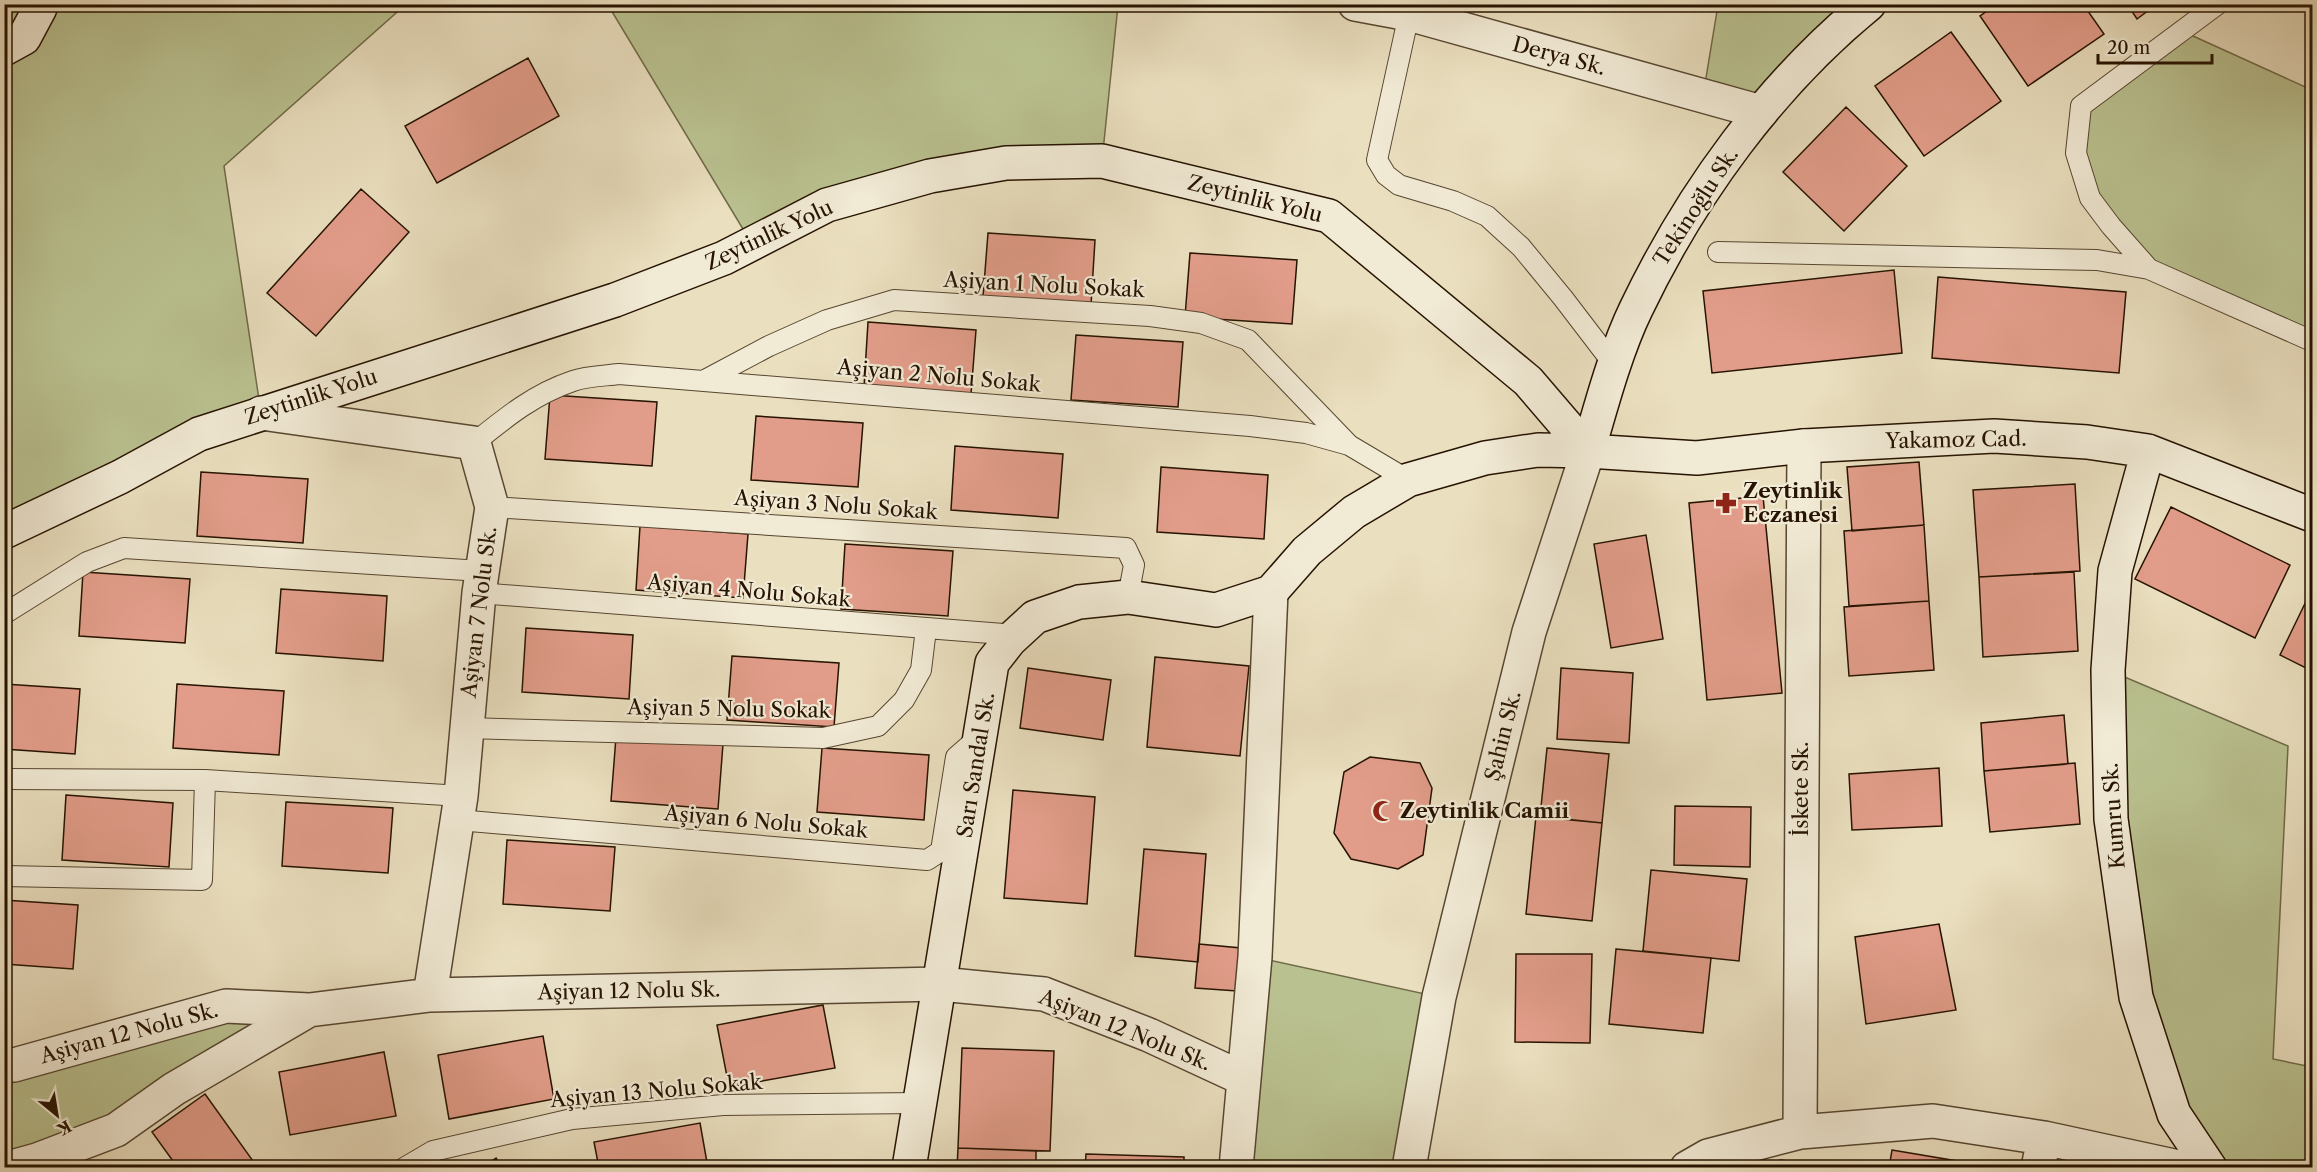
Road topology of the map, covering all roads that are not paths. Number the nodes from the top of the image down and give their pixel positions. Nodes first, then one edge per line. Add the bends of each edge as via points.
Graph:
1 (39, 4) edge
2 (1355, 4) edge
3 (1869, 4) edge
4 (2218, 4) edge
5 (1409, 14) junction
6 (4, 50) edge
7 (1761, 112) junction
8 (1718, 252) dead end
9 (2149, 269) junction
10 (2313, 341) edge
11 (1615, 366) junction
12 (705, 380) junction
13 (261, 413) junction
14 (474, 443) junction
15 (1349, 445) junction
16 (1804, 446) junction
17 (1588, 451) junction
18 (2148, 451) junction
19 (1408, 480) junction
20 (492, 507) junction
21 (2313, 515) edge
22 (4, 532) edge
23 (480, 582) junction
24 (1270, 592) junction
25 (1128, 597) junction
26 (4, 614) edge
27 (926, 629) junction
28 (1016, 634) junction
29 (466, 728) junction
30 (981, 736) junction
31 (4, 779) edge
32 (205, 780) junction
33 (459, 808) junction
34 (4, 876) edge
35 (940, 984) junction
36 (430, 995) junction
37 (309, 1010) junction
38 (4, 1064) edge
39 (1244, 1079) junction
40 (920, 1103) junction
41 (1800, 1132) junction
42 (2041, 1153) edge
43 (22, 1164) edge
44 (1700, 1164) edge
45 (75, 1167) edge
46 (404, 1167) edge
47 (909, 1167) edge
48 (1236, 1167) edge
49 (1409, 1167) edge
50 (2183, 1167) edge
51 (2210, 1167) edge

1 - 6 street via 24,39
2 - 5 street, Derya Sk.
3 - 7 street, Tekinoğlu Sk.
4 - 9 lane via 2081,106 2076,153 2090,198
5 - 7 street, Derya Sk.
5 - 11 lane via 1377,160 1386,175 1399,185 1488,216 1521,247
7 - 11 street, Tekinoğlu Sk. via 1718,168 1670,243 1635,310
8 - 9 lane via 2097,260
9 - 10 lane
11 - 17 street, Tekinoğlu Sk.
12 - 14 lane, Aşiyan 2 Nolu Sokak via 619,374 575,380 517,408
12 - 15 lane, Aşiyan 2 Nolu Sokak via 1250,426 1306,433
12 - 15 lane, Aşiyan 1 Nolu Sokak via 827,320 894,300 1150,316 1201,322 1248,340
13 - 14 street
13 - 17 street, Zeytinlik Yolu via 615,300 724,258 827,205 930,176 1006,163 1102,160 1329,216 1528,381
13 - 22 street, Zeytinlik Yolu via 199,434
14 - 20 street, Aşiyan 7 Nolu Sk.
15 - 19 lane, Aşiyan 2 Nolu Sokak
16 - 17 street, Yakamoz Cad. via 1697,458
16 - 18 street, Yakamoz Cad. via 1994,436 2087,442
16 - 41 street, İskete Sk.
17 - 19 street, Yakamoz Cad. via 1538,450 1485,458
17 - 49 street, Şahin Sk. via 1528,632 1439,997
18 - 21 street, Yakamoz Cad.
18 - 51 street, Kumru Sk. via 2115,571 2108,670 2111,819 2136,997 2174,1114
19 - 24 street, Yakamoz Cad. via 1354,512 1307,551
20 - 23 street, Aşiyan 7 Nolu Sk.
20 - 25 lane, Aşiyan 3 Nolu Sokak via 1126,548 1134,565
23 - 26 lane, Aşiyan 4 Nolu Sokak via 124,549 87,562
23 - 27 lane, Aşiyan 4 Nolu Sokak
23 - 29 street, Aşiyan 7 Nolu Sk.
24 - 25 street, Sarı Sandal Sk. via 1216,610
24 - 39 street via 1255,957
25 - 28 street, Sarı Sandal Sk. via 1078,602 1035,617
27 - 28 lane, Aşiyan 4 Nolu Sokak
27 - 29 lane, Aşiyan 5 Nolu Sokak via 921,670 904,700 878,726 824,738
28 - 30 street, Sarı Sandal Sk. via 992,663
29 - 33 street, Aşiyan 7 Nolu Sk.
30 - 33 lane, Aşiyan 6 Nolu Sokak via 956,757 941,851 927,860
30 - 35 street, Sarı Sandal Sk.
31 - 32 lane, Aşiyan 6 Nolu Sokak
32 - 33 lane, Aşiyan 6 Nolu Sokak
32 - 34 lane via 202,880
33 - 36 street, Aşiyan 7 Nolu Sk.
35 - 36 street, Aşiyan 12 Nolu Sk.
35 - 39 street, Aşiyan 12 Nolu Sk. via 1044,994 1149,1035
35 - 40 street, Sarı Sandal Sk.
36 - 37 street, Aşiyan 12 Nolu Sk.
37 - 38 street, Aşiyan 12 Nolu Sk. via 226,1006 84,1047 14,1065
37 - 43 street via 174,1089 116,1130
39 - 48 street
40 - 46 lane, Aşiyan 13 Nolu Sokak via 723,1105 572,1119 433,1151
40 - 47 street, Sarı Sandal Sk.
41 - 42 street via 1933,1121
41 - 44 street
42 - 50 street
43 - 45 street

